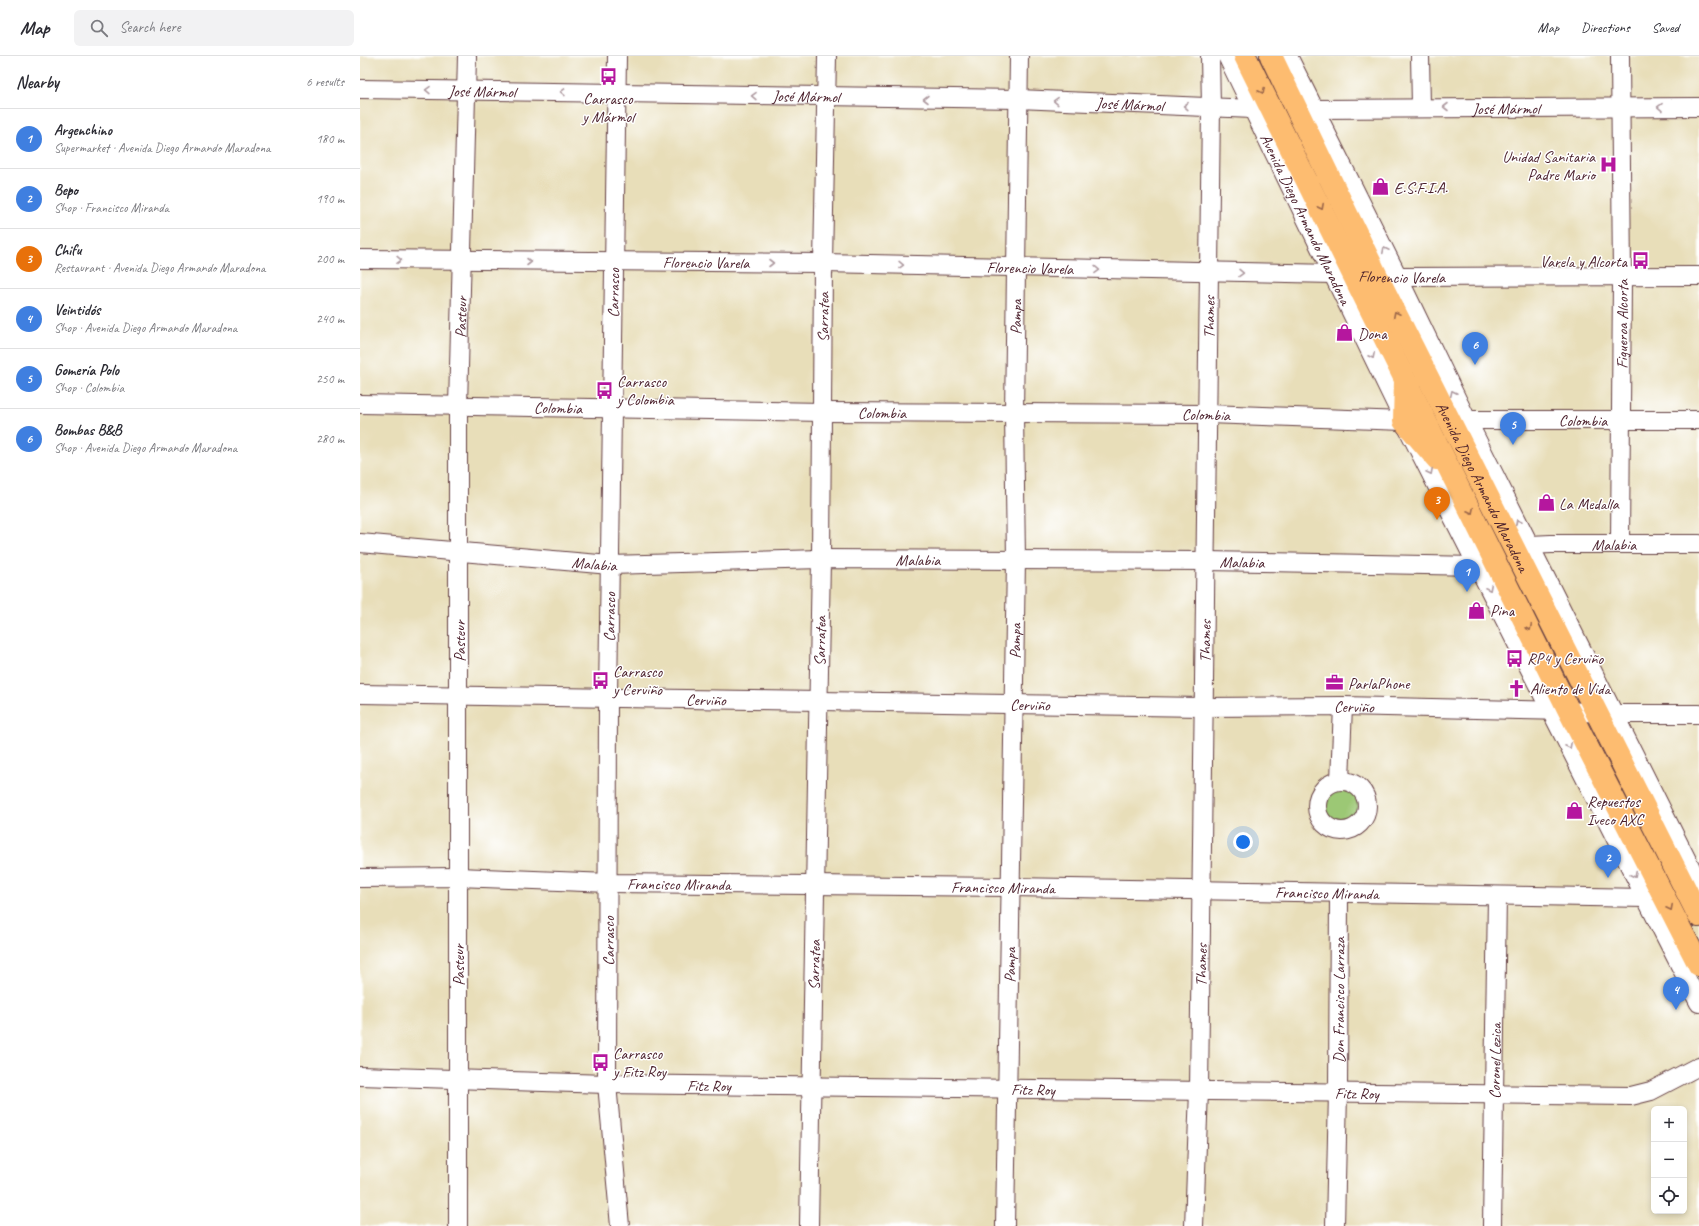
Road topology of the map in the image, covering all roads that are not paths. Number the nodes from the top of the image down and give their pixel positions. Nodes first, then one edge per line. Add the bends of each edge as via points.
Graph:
1 (467, 56) edge
2 (617, 56) edge
3 (827, 56) edge
4 (1019, 56) edge
5 (1210, 56) edge
6 (1227, 56) edge
7 (1245, 56) edge
8 (1277, 56) edge
9 (1420, 56) edge
10 (1620, 56) edge
11 (360, 89) edge
12 (467, 91) junction
13 (616, 93) junction
14 (826, 98) junction
15 (1018, 99) junction
16 (1211, 106) junction
17 (1620, 106) junction
18 (1421, 107) junction
19 (1699, 107) edge
20 (1252, 108) junction
21 (1313, 109) junction
22 (1334, 187) junction
23 (360, 259) edge
24 (462, 262) junction
25 (614, 262) junction
26 (823, 263) junction
27 (1016, 268) junction
28 (1210, 272) junction
29 (1333, 274) junction
30 (1355, 275) junction
31 (1377, 276) junction
32 (1699, 276) edge
33 (1398, 277) junction
34 (1622, 277) junction
35 (1405, 377) junction
36 (360, 404) edge
37 (458, 406) junction
38 (612, 408) junction
39 (823, 412) junction
40 (1014, 413) junction
41 (1208, 414) junction
42 (1467, 420) junction
43 (1621, 420) junction
44 (1699, 420) edge
45 (1404, 421) junction
46 (1456, 480) junction
47 (360, 543) edge
48 (1620, 544) junction
49 (1699, 544) edge
50 (458, 551) junction
51 (1524, 551) junction
52 (821, 559) junction
53 (1016, 560) junction
54 (1206, 561) junction
55 (610, 565) junction
56 (1478, 566) junction
57 (1563, 611) junction
58 (1570, 660) junction
59 (360, 694) edge
60 (459, 695) junction
61 (608, 697) junction
62 (817, 701) junction
63 (1014, 704) junction
64 (1203, 706) junction
65 (1343, 706) junction
66 (1561, 711) junction
67 (1605, 713) junction
68 (1699, 714) edge
69 (1340, 781) dead end
70 (1685, 857) joint
71 (458, 877) junction
72 (360, 878) edge
73 (609, 883) junction
74 (1699, 884) edge
75 (814, 885) junction
76 (1010, 887) junction
77 (1200, 890) junction
78 (1339, 894) junction
79 (1497, 896) junction
80 (1646, 898) junction
81 (1699, 916) edge
82 (1699, 965) edge
83 (1699, 1003) edge
84 (1699, 1066) edge
85 (360, 1076) edge
86 (458, 1078) junction
87 (607, 1084) junction
88 (812, 1086) junction
89 (1007, 1087) junction
90 (1199, 1090) junction
91 (1338, 1092) junction
92 (1493, 1094) junction
93 (458, 1226) edge
94 (620, 1226) edge
95 (809, 1226) edge
96 (1004, 1226) edge
97 (1194, 1226) edge
98 (1335, 1226) edge
99 (1492, 1226) edge

1 - 12 street, Pasteur
2 - 13 street, Carrasco
3 - 14 street, Sarratea
4 - 15 street, Pampa
5 - 16 street, Thames
6 - 20 street, Avenida Diego Armando Maradona
7 -> 30 main road, Avenida Diego Armando Maradona
8 - 21 main road
8 - 22 main road, Avenida Diego Armando Maradona
9 - 18 street
10 - 17 street, Figueroa Alcorta
12 -> 11 street, José Mármol
13 -> 12 street, José Mármol
12 - 24 street, Pasteur
14 -> 13 street, José Mármol
13 - 25 street, Carrasco
15 -> 14 street, José Mármol
14 - 26 street, Sarratea
16 -> 15 street, José Mármol
15 - 27 street, Pampa
16 - 20 street, José Mármol
16 - 28 street, Thames
17 -> 18 street, José Mármol
19 -> 17 street, José Mármol
17 - 34 street, Figueroa Alcorta
18 - 21 street, José Mármol
20 - 29 street, Avenida Diego Armando Maradona
21 - 22 main road
33 -> 21 street, Avenida Diego Armando Maradona
22 - 31 main road, Avenida Diego Armando Maradona
23 -> 24 street, Florencio Varela
24 -> 25 street, Florencio Varela
24 - 37 street, Pasteur
25 -> 26 street, Florencio Varela
25 - 38 street, Carrasco
26 -> 27 street, Florencio Varela
26 - 39 street, Sarratea
27 -> 28 street, Florencio Varela
27 - 40 street, Pampa
28 -> 29 street, Florencio Varela
28 - 41 street, Thames
29 - 30 street, Florencio Varela
29 -> 45 street, Avenida Diego Armando Maradona
30 - 31 street, Florencio Varela
30 - 35 main road, Avenida Diego Armando Maradona
31 - 33 street, Florencio Varela
51 -> 31 main road, Avenida Diego Armando Maradona
32 - 34 street, Florencio Varela
33 - 34 street, Florencio Varela
42 -> 33 street, Avenida Diego Armando Maradona
34 - 43 street, Figueroa Alcorta
35 - 45 main road
35 - 46 main road, Avenida Diego Armando Maradona
36 - 37 street, Colombia
37 - 38 street, Colombia
37 - 50 street, Pasteur
38 - 39 street, Colombia
38 - 55 street, Carrasco
39 - 40 street, Colombia
39 - 52 street, Sarratea
40 - 41 street, Colombia
40 - 53 street, Pampa
41 - 45 street, Colombia
41 - 54 street, Thames
42 - 43 street, Colombia
51 -> 42 street, Avenida Diego Armando Maradona
43 - 44 street, Colombia
43 - 48 street, Figueroa Alcorta
45 - 46 main road
45 -> 56 street, Avenida Diego Armando Maradona
46 -> 66 main road, Avenida Diego Armando Maradona
47 - 50 street, Malabia
48 - 49 street, Malabia
48 - 51 street, Malabia
50 - 55 street, Malabia
50 - 60 street, Pasteur
51 - 57 main road
51 - 58 main road, Avenida Diego Armando Maradona
52 - 53 street, Malabia
52 - 55 street, Malabia
52 - 62 street, Sarratea
53 - 54 street, Malabia
53 - 63 street, Pampa
54 - 56 street, Malabia
54 - 64 street, Thames
55 - 61 street, Carrasco
56 -> 66 street, Avenida Diego Armando Maradona
57 - 58 main road
57 - 67 street, Avenida Diego Armando Maradona
58 - 67 main road, Avenida Diego Armando Maradona
59 - 60 street, Cerviño
60 - 61 street, Cerviño
60 - 71 street, Pasteur
61 - 62 street, Cerviño
61 - 73 street, Carrasco
62 - 63 street, Cerviño
62 - 75 street, Sarratea
63 - 64 street, Cerviño
63 - 76 street, Pampa
64 - 65 street, Cerviño
64 - 77 street, Thames
65 - 66 street, Cerviño
65 - 69 street
66 - 67 street, Cerviño
66 -> 80 street, Avenida Diego Armando Maradona
66 -> 82 main road, Avenida Diego Armando Maradona
67 - 68 street, Cerviño
67 - 70 main road
67 - 81 main road, Avenida Diego Armando Maradona
70 - 74 street
71 - 72 street, Francisco Miranda
71 - 73 street, Francisco Miranda
71 - 86 street, Pasteur
73 - 75 street, Francisco Miranda
73 - 87 street, Carrasco
75 - 76 street, Francisco Miranda
75 - 88 street, Sarratea
76 - 77 street, Francisco Miranda
76 - 89 street, Pampa
77 - 78 street, Francisco Miranda
77 - 90 street, Thames
78 - 79 street, Francisco Miranda
78 - 91 street, Don Francisco Larraza
79 - 80 street, Francisco Miranda
79 - 92 street, Coronel Lezica
80 - 83 street, Avenida Diego Armando Maradona
84 - 92 street, Fitz Roy via 1651,1091 1636,1095
85 - 86 street, Fitz Roy
86 - 87 street, Fitz Roy
86 - 93 street, Pasteur
87 - 88 street, Fitz Roy
87 - 94 street, Carrasco
88 - 89 street, Fitz Roy
88 - 95 street, Sarratea
89 - 90 street, Fitz Roy
89 - 96 street, Pampa
90 - 91 street, Fitz Roy
90 - 97 street, Thames
91 - 92 street, Fitz Roy
91 - 98 street, Don Francisco Larraza
92 - 99 street, Coronel Lezica

